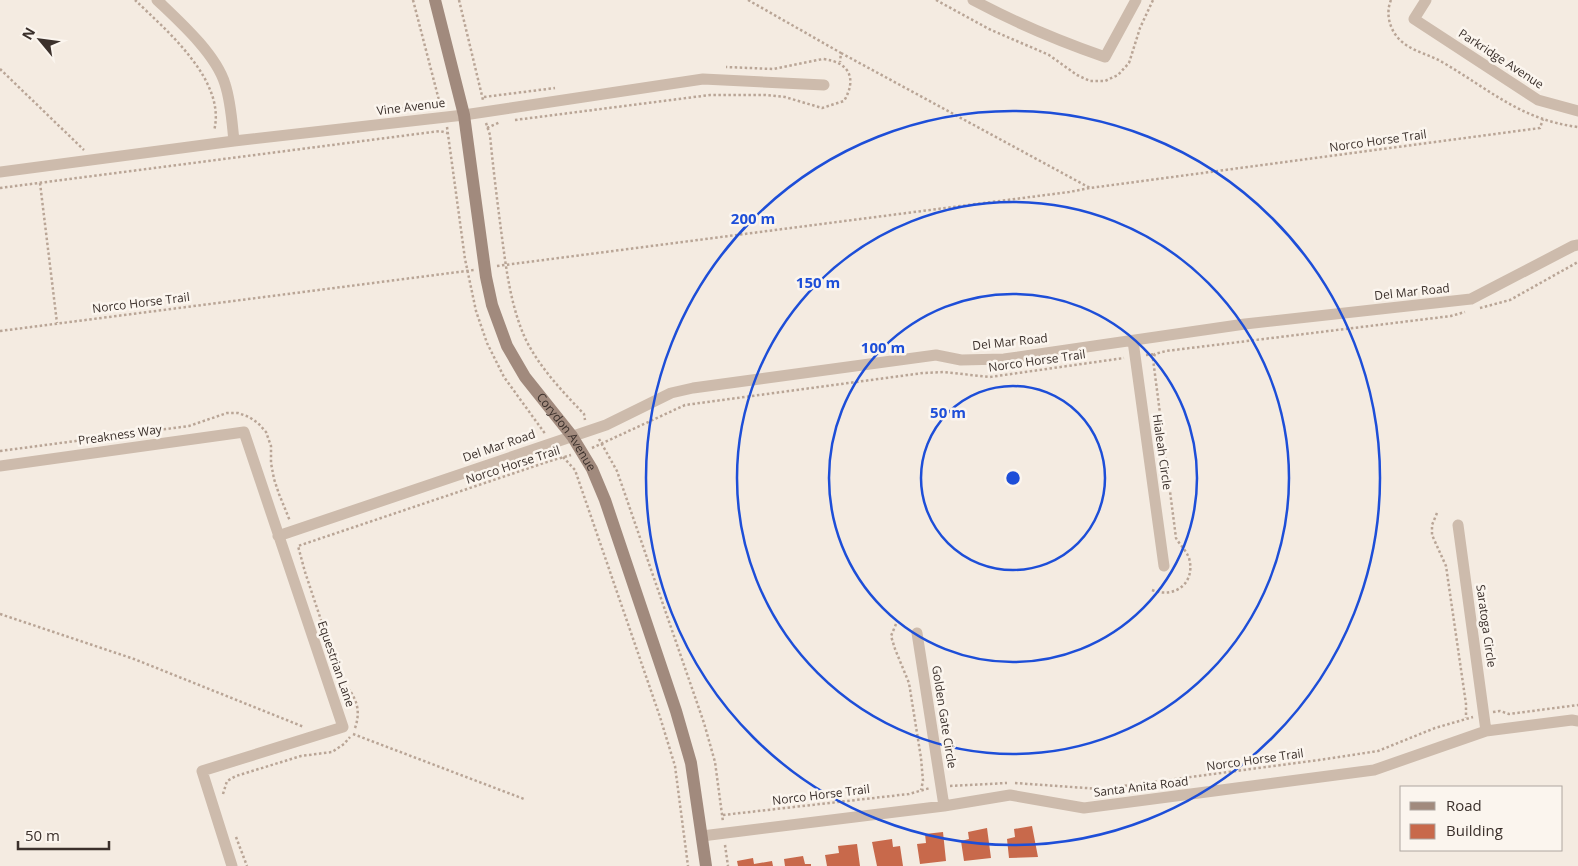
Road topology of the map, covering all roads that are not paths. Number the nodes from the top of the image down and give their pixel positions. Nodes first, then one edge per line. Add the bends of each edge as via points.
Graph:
1 (157, 0) edge
2 (435, 0) edge
3 (973, 0) edge
4 (1136, 0) edge
5 (1426, 0) edge
6 (824, 85) dead end
7 (1578, 111) edge
8 (464, 114) junction
9 (234, 141) junction
10 (0, 172) edge
11 (1578, 245) edge
12 (1133, 341) junction
13 (244, 432) joint
14 (572, 436) junction
15 (0, 466) edge
16 (1458, 524) dead end
17 (278, 536) junction
18 (1164, 566) dead end
19 (917, 633) dead end
20 (1578, 721) edge
21 (1486, 731) junction
22 (944, 806) junction
23 (702, 836) junction
24 (232, 866) edge
25 (706, 866) edge

1 - 9 street via 190,32 214,62 225,83
2 - 8 main road, Corydon Avenue
3 - 4 street via 1010,20 1105,57
5 - 7 street, Parkridge Avenue via 1414,19 1538,100
6 - 8 street, Vine Avenue via 703,79
8 - 9 street, Vine Avenue
8 - 14 main road, Corydon Avenue via 484,268 492,305 507,346 525,378
9 - 10 street, Vine Avenue
11 - 12 street, Del Mar Road via 1471,299 1245,324
12 - 14 street, Del Mar Road via 1004,359 961,360 936,355 693,388 671,393 606,425
12 - 18 street, Hialeah Circle
13 - 15 street, Preakness Way
13 - 17 street, Equestrian Lane
14 - 17 street, Del Mar Road
14 - 23 main road, Corydon Avenue via 592,469 605,500 676,711 691,763
16 - 21 street, Saratoga Circle
17 - 24 street, Equestrian Lane via 343,727 202,771
19 - 22 street, Golden Gate Circle
20 - 21 street, Santa Anita Road
21 - 22 street, Santa Anita Road via 1374,770 1084,808 1010,795
22 - 23 street, Santa Anita Road
23 - 25 main road, Corydon Avenue

